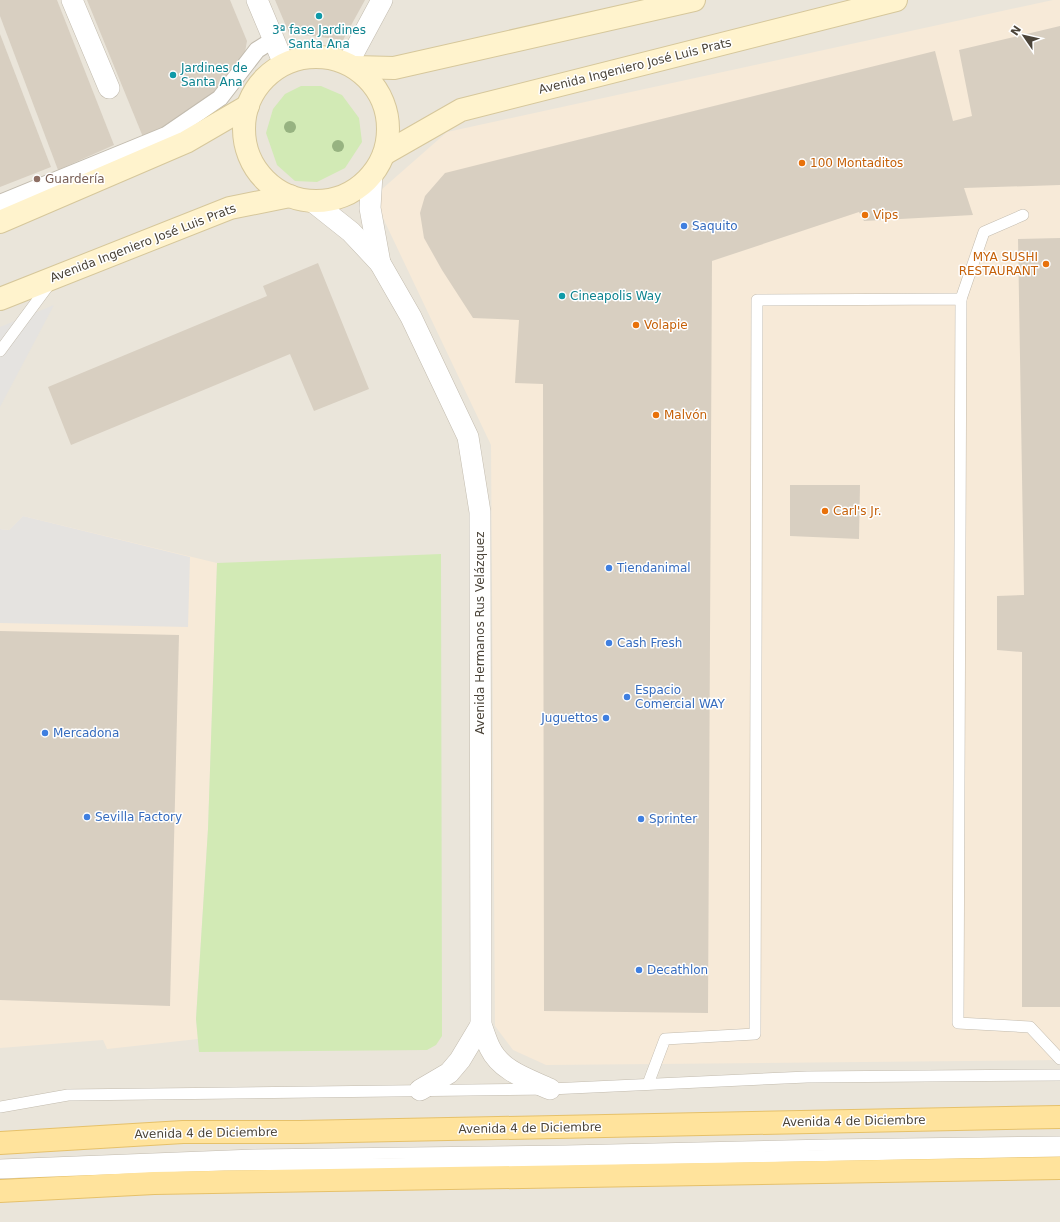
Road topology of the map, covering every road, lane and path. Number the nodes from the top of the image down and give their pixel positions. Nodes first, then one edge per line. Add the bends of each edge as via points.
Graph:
1 (72, 0) edge
2 (257, 0) edge
3 (382, 0) edge
4 (694, 0) edge
5 (896, 0) edge
6 (273, 40) junction
7 (284, 64) junction
8 (351, 65) junction
9 (109, 88) dead end
10 (248, 106) junction
11 (384, 154) junction
12 (372, 174) junction
13 (290, 196) junction
14 (312, 201) junction
15 (0, 203) edge
16 (1023, 215) dead end
17 (0, 222) edge
18 (380, 263) junction
19 (55, 277) junction
20 (0, 299) edge
21 (961, 299) junction
22 (0, 351) edge
23 (481, 1025) junction
24 (1060, 1059) edge
25 (1060, 1074) edge
26 (648, 1084) junction
27 (550, 1089) junction
28 (420, 1090) junction
29 (0, 1107) edge
30 (1060, 1117) edge
31 (1060, 1142) edge
32 (0, 1143) edge
33 (1060, 1151) edge
34 (0, 1165) edge
35 (1060, 1168) edge
36 (0, 1173) edge
37 (0, 1191) edge

1 - 9 street
2 - 6 street
3 - 8 street
4 - 8 main road via 394,68
5 - 11 main road, Avenida Ingeniero José Luis Prats via 461,110
6 - 7 street
6 - 15 street via 257,50 220,98 166,135
7 - 8 main road via 305,57 327,57
7 - 10 main road via 268,75 256,89
8 - 11 main road via 366,75 379,92 387,112 388,133
10 - 13 main road via 244,127 247,149 256,169 271,185
10 - 17 main road via 186,142
11 - 12 main road
12 - 14 main road via 355,189 334,198
12 - 18 street, Avenida Hermanos Rus Velázquez via 370,208
13 - 14 main road
13 - 19 main road, Avenida Ingeniero José Luis Prats via 230,208
14 - 18 street, Avenida Hermanos Rus Velázquez via 351,232
16 - 21 lane via 984,232
18 - 23 street, Avenida Hermanos Rus Velázquez via 411,317 468,437 480,512
19 - 20 main road, Avenida Ingeniero José Luis Prats
19 - 22 lane
21 - 24 lane via 958,1023 1030,1027
21 - 26 lane via 757,300 755,1034 664,1039
23 - 27 street, Avenida Hermanos Rus Velázquez via 490,1049 498,1060 510,1070
23 - 28 street via 449,1073
25 - 26 lane via 807,1076
26 - 27 lane
27 - 28 lane
28 - 29 lane via 68,1095
30 - 32 main road, Avenida 4 de Diciembre via 307,1132 183,1132
31 - 34 lane via 254,1155
33 - 36 lane via 209,1166
35 - 37 main road via 154,1183

